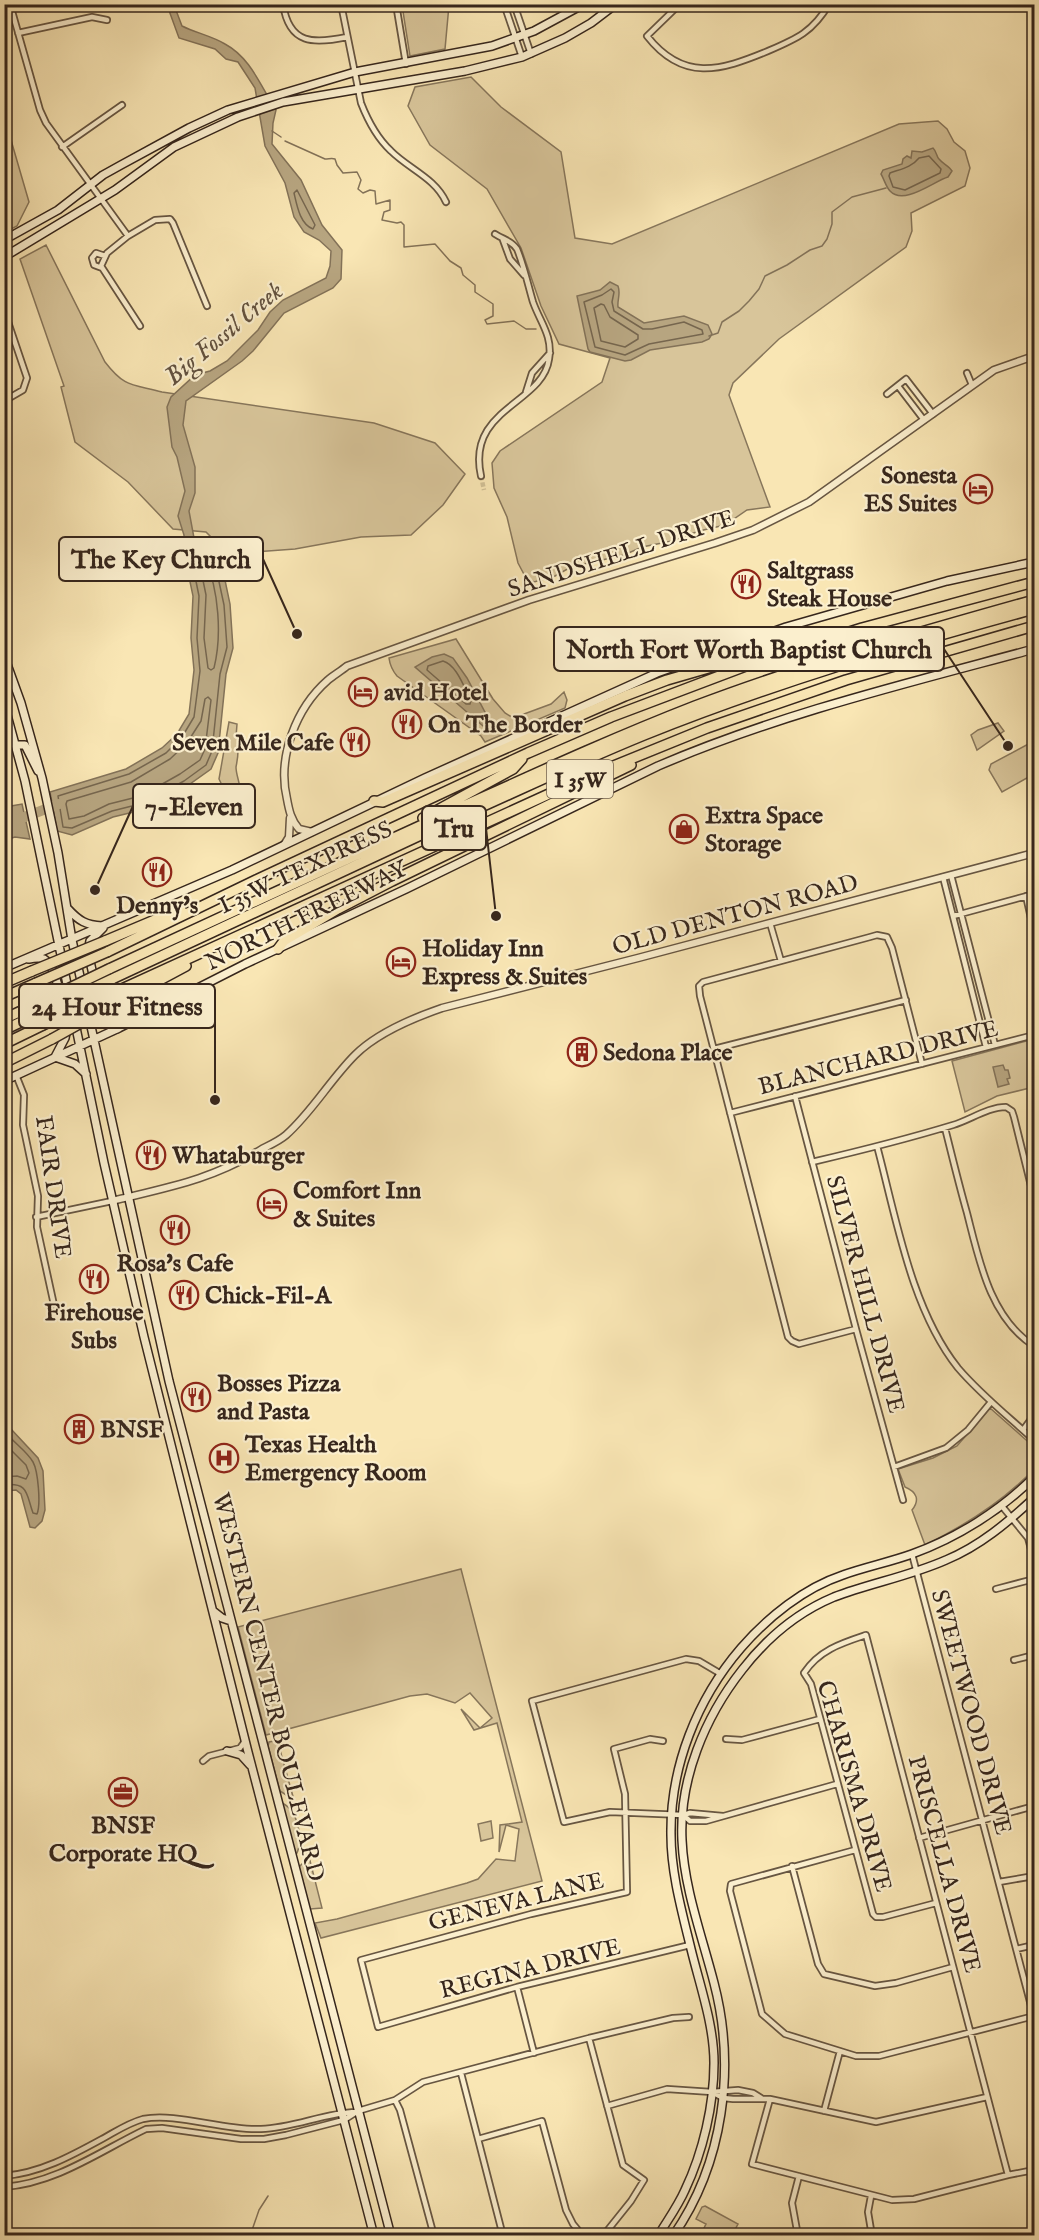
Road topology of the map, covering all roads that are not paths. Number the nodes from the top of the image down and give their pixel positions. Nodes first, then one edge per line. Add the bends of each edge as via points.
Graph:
1 (10, 4) edge
2 (283, 4) edge
3 (341, 4) edge
4 (396, 4) edge
5 (504, 4) edge
6 (514, 4) edge
7 (584, 4) edge
8 (616, 4) edge
9 (680, 4) edge
10 (829, 4) edge
11 (107, 20) dead end
12 (18, 33) junction
13 (525, 35) junction
14 (347, 37) junction
15 (516, 39) junction
16 (531, 54) junction
17 (522, 57) junction
18 (406, 63) junction
19 (355, 72) junction
20 (358, 90) junction
21 (122, 105) dead end
22 (62, 147) junction
23 (91, 186) junction
24 (101, 200) junction
25 (446, 202) dead end
26 (495, 234) dead end
27 (128, 236) junction
28 (4, 240) edge
29 (503, 240) junction
30 (4, 257) edge
31 (104, 257) junction
32 (102, 268) junction
33 (524, 275) junction
34 (207, 306) dead end
35 (4, 310) edge
36 (140, 326) dead end
37 (550, 353) junction
38 (1035, 356) edge
39 (967, 374) dead end
40 (972, 385) junction
41 (898, 386) junction
42 (526, 392) junction
43 (887, 394) dead end
44 (4, 401) edge
45 (933, 414) junction
46 (924, 420) junction
47 (481, 476) tunnel mouth
48 (1035, 562) edge
49 (1035, 576) edge
50 (1035, 582) edge
51 (999, 591) junction
52 (1035, 600) edge
53 (1035, 609) edge
54 (1035, 626) edge
55 (1035, 633) edge
56 (1035, 648) edge
57 (950, 650) junction
58 (4, 656) edge
59 (767, 658) junction
60 (5, 709) edge
61 (707, 728) junction
62 (16, 745) junction
63 (528, 753) junction
64 (42, 778) junction
65 (374, 801) junction
66 (290, 814) junction
67 (313, 832) junction
68 (284, 845) junction
69 (1035, 853) edge
70 (340, 862) junction
71 (951, 875) junction
72 (943, 878) junction
73 (256, 880) junction
74 (1035, 894) edge
75 (1026, 896) junction
76 (68, 908) junction
77 (961, 914) junction
78 (953, 916) junction
79 (770, 923) junction
80 (105, 926) junction
81 (1035, 932) edge
82 (72, 940) junction
83 (57, 945) junction
84 (278, 949) junction
85 (207, 950) junction
86 (19, 961) junction
87 (781, 961) junction
88 (4, 968) edge
89 (977, 976) junction
90 (969, 979) junction
91 (4, 983) edge
92 (4, 997) edge
93 (50, 998) junction
94 (906, 1000) junction
95 (4, 1012) edge
96 (4, 1019) edge
97 (119, 1028) junction
98 (4, 1030) edge
99 (1035, 1035) edge
100 (94, 1039) junction
101 (4, 1044) edge
102 (80, 1044) junction
103 (995, 1045) junction
104 (986, 1047) junction
105 (714, 1049) junction
106 (55, 1057) junction
107 (98, 1060) junction
108 (4, 1063) edge
109 (922, 1064) junction
110 (86, 1074) junction
111 (16, 1075) junction
112 (4, 1081) edge
113 (795, 1096) junction
114 (730, 1113) junction
115 (945, 1128) junction
116 (877, 1146) junction
117 (812, 1162) junction
118 (129, 1197) junction
119 (1035, 1198) edge
120 (112, 1202) junction
121 (36, 1217) junction
122 (54, 1305) dead end
123 (155, 1323) junction
124 (141, 1326) junction
125 (855, 1329) junction
126 (1035, 1346) edge
127 (991, 1402) junction
128 (1035, 1415) edge
129 (1023, 1430) junction
130 (1035, 1440) edge
131 (188, 1453) junction
132 (173, 1456) junction
133 (894, 1467) junction
134 (1035, 1477) edge
135 (1035, 1498) edge
136 (903, 1500) dead end
137 (1001, 1505) junction
138 (1012, 1519) junction
139 (912, 1554) junction
140 (1035, 1560) edge
141 (917, 1572) junction
142 (1035, 1579) edge
143 (996, 1589) dead end
144 (213, 1611) junction
145 (231, 1622) junction
146 (1035, 1655) edge
147 (1014, 1660) dead end
148 (804, 1673) joint
149 (721, 1674) junction
150 (820, 1719) junction
151 (726, 1739) dead end
152 (245, 1740) junction
153 (663, 1741) dead end
154 (262, 1742) junction
155 (227, 1751) junction
156 (203, 1761) dead end
157 (252, 1767) junction
158 (837, 1785) junction
159 (1035, 1806) edge
160 (625, 1812) junction
161 (671, 1814) junction
162 (683, 1815) junction
163 (982, 1820) junction
164 (919, 1838) junction
165 (855, 1850) junction
166 (792, 1866) junction
167 (1035, 1876) edge
168 (999, 1882) junction
169 (936, 1903) junction
170 (308, 1918) junction
171 (293, 1922) junction
172 (690, 1945) junction
173 (1035, 1945) edge
174 (1017, 1949) junction
175 (953, 1967) junction
176 (518, 1987) junction
177 (1034, 2016) edge
178 (689, 2017) dead end
179 (378, 2027) joint
180 (970, 2032) junction
181 (589, 2038) junction
182 (840, 2051) junction
183 (534, 2053) junction
184 (460, 2073) junction
185 (712, 2092) junction
186 (724, 2094) junction
187 (987, 2097) junction
188 (761, 2098) junction
189 (770, 2099) junction
190 (395, 2100) junction
191 (607, 2106) junction
192 (358, 2111) junction
193 (824, 2111) junction
194 (343, 2116) junction
195 (155, 2118) junction
196 (156, 2128) junction
197 (233, 2128) junction
198 (230, 2138) junction
199 (478, 2139) junction
200 (80, 2151) junction
201 (86, 2159) junction
202 (1035, 2170) edge
203 (1008, 2175) junction
204 (4, 2176) edge
205 (800, 2176) junction
206 (4, 2187) edge
207 (871, 2196) junction
208 (374, 2235) edge
209 (391, 2235) edge
210 (434, 2235) edge
211 (503, 2235) edge
212 (583, 2235) edge
213 (603, 2235) edge
214 (657, 2235) edge
215 (673, 2235) edge
216 (798, 2235) edge
217 (872, 2235) edge

1 - 12 street
2 - 14 street via 288,24 307,40
3 - 14 street
4 - 18 street
5 - 15 street
6 - 13 street
7 - 13 main road
8 - 16 main road via 573,33
9 - 10 street via 647,36 676,62 707,69 739,64 797,38 816,24
11 - 12 street via 92,17
12 - 22 street via 40,110
13 - 15 main road
13 - 16 street
14 - 19 street
15 - 17 street
15 - 18 main road
16 - 17 main road
17 - 20 main road
18 - 19 main road
19 - 20 street
19 - 23 main road via 242,105 189,128 112,170
20 - 24 main road via 279,103 246,115 174,147
20 - 25 street via 365,115 378,137 436,186
21 - 22 street
22 - 23 street
23 - 24 street
23 - 28 main road
24 - 27 street
24 - 30 main road
26 - 29 street
27 - 31 street
27 - 34 street via 153,221 170,219
29 - 33 street via 510,259
29 - 33 street via 509,240 517,249
31 - 32 street
31 - 32 street via 96,253 92,258 94,265
32 - 36 street
33 - 37 street via 546,328
35 - 44 street via 27,378 23,390
37 - 42 street via 532,373
37 - 42 street via 539,382
38 - 40 street, SANDSHELL DRIVE via 1002,366
39 - 40 street
40 - 45 street, SANDSHELL DRIVE
41 - 43 street
41 - 45 street via 907,379
41 - 46 street
42 - 47 street via 500,414 485,435 479,464
45 - 46 street, SANDSHELL DRIVE
46 - 66 street, SANDSHELL DRIVE via 809,502 753,530 529,600 347,666 314,695 288,744 284,780
48 - 65 main road via 947,581 749,639 609,693
49 - 51 highway via 1010,583
50 - 51 highway
51 - 59 highway, I 35W
52 - 70 highway, I 35W TEXPRESS via 858,650 695,706 582,752
53 - 98 highway, I 35W TEXPRESS, bridge via 816,673 643,736
54 - 57 highway, NORTH FREEWAY / I 35W
55 - 57 highway via 972,649
56 - 84 main road, NORTH FREEWAY via 754,727 700,748
57 - 61 highway, NORTH FREEWAY / I 35W via 846,680
58 - 64 main road, WESTERN CENTER BOULEVARD
59 - 63 highway, I 35W
59 - 65 highway via 750,656 657,684 383,802
60 - 62 main road, WESTERN CENTER BOULEVARD
61 - 84 highway via 701,736 605,776 338,909 284,941
61 - 85 highway, NORTH FREEWAY / I 35W via 584,778
62 - 64 main road via 25,745
62 - 83 main road, WESTERN CENTER BOULEVARD
63 - 70 highway via 513,768
63 - 73 highway, I 35W
64 - 76 main road, WESTERN CENTER BOULEVARD
65 - 67 main road
66 - 67 street via 299,828
66 - 68 street, SANDSHELL DRIVE via 291,830
67 - 68 main road
68 - 80 main road
69 - 71 street, OLD DENTON ROAD
70 - 93 highway, I 35W TEXPRESS, bridge
71 - 72 street, OLD DENTON ROAD
71 - 77 street
72 - 78 street
72 - 79 street, OLD DENTON ROAD
73 - 91 highway, bridge via 237,884
73 - 92 highway, I 35W, bridge
74 - 75 street
75 - 77 street
75 - 81 street
76 - 80 main road via 88,925
76 - 82 main road, WESTERN CENTER BOULEVARD
77 - 78 street
77 - 89 street
78 - 90 street
79 - 87 street
79 - 118 street, OLD DENTON ROAD via 417,1017 356,1054 284,1136 218,1173
80 - 82 main road
80 - 97 main road via 90,941 88,952 101,1011
82 - 83 main road
82 - 100 main road, WESTERN CENTER BOULEVARD
83 - 86 main road
83 - 102 main road, WESTERN CENTER BOULEVARD
84 - 97 main road, NORTH FREEWAY
85 - 101 highway, NORTH FREEWAY / I 35W, bridge
85 - 108 highway, bridge via 197,960
86 - 88 main road
86 - 106 main road via 39,958 48,963 54,974 66,1033
87 - 94 street via 877,935 886,937
87 - 105 street via 699,986
89 - 90 street
89 - 103 street
90 - 104 street
93 - 95 highway
93 - 96 highway, I 35W TEXPRESS
94 - 105 street
94 - 109 street
97 - 100 main road, NORTH FREEWAY
97 - 107 main road via 102,1041
99 - 103 street, BLANCHARD DRIVE
100 - 102 main road, NORTH FREEWAY
100 - 107 main road, WESTERN CENTER BOULEVARD
102 - 106 main road, NORTH FREEWAY
102 - 110 main road, WESTERN CENTER BOULEVARD
103 - 104 street, BLANCHARD DRIVE
104 - 109 street, BLANCHARD DRIVE
105 - 114 street
106 - 110 main road via 75,1064
106 - 111 main road, NORTH FREEWAY
107 - 118 main road, WESTERN CENTER BOULEVARD
109 - 113 street, BLANCHARD DRIVE
110 - 120 main road, WESTERN CENTER BOULEVARD
111 - 112 main road, NORTH FREEWAY
111 - 121 street, FAIR DRIVE via 24,1095 23,1125 38,1196
113 - 114 street, BLANCHARD DRIVE
113 - 117 street, SILVER HILL DRIVE
114 - 125 street via 790,1340 799,1344
115 - 116 street
115 - 119 street via 996,1108 1012,1111
115 - 126 street via 989,1289 1008,1320
116 - 117 street
116 - 127 street via 913,1281 933,1329 958,1367
117 - 125 street, SILVER HILL DRIVE
118 - 120 street, OLD DENTON ROAD
118 - 123 main road, WESTERN CENTER BOULEVARD
120 - 121 street
120 - 124 main road, WESTERN CENTER BOULEVARD
121 - 122 street, FAIR DRIVE
123 - 124 main road
123 - 131 main road, WESTERN CENTER BOULEVARD
124 - 132 main road, WESTERN CENTER BOULEVARD
125 - 133 street, SILVER HILL DRIVE
127 - 129 street
127 - 133 street via 968,1430 946,1448
128 - 129 street
129 - 130 street
131 - 132 main road
131 - 145 main road, WESTERN CENTER BOULEVARD
132 - 144 main road, WESTERN CENTER BOULEVARD
133 - 136 street, SILVER HILL DRIVE
134 - 137 main road
135 - 138 main road
137 - 138 street
137 - 139 main road via 948,1539
138 - 140 street via 1028,1539
138 - 141 main road via 948,1560
139 - 141 street, SWEETWOOD DRIVE
139 - 149 main road via 839,1576 798,1598 769,1619
141 - 162 main road via 833,1598 775,1634 743,1668 707,1724 696,1753
141 - 163 street, SWEETWOOD DRIVE
142 - 143 street
144 - 145 main road
144 - 152 main road, WESTERN CENTER BOULEVARD
145 - 154 main road, WESTERN CENTER BOULEVARD
146 - 147 street
148 - 150 street, CHARISMA DRIVE
148 - 164 street, PRISCELLA DRIVE via 812,1662 835,1646 866,1635
149 - 160 street via 699,1660 686,1659 532,1701 564,1821
149 - 161 main road via 698,1712 688,1738
150 - 151 street via 742,1740
150 - 158 street, CHARISMA DRIVE
152 - 154 main road
152 - 155 street via 240,1748
152 - 157 main road, WESTERN CENTER BOULEVARD
153 - 160 street, GENEVA LANE via 650,1739 614,1749 625,1794
154 - 170 main road, WESTERN CENTER BOULEVARD
155 - 156 street
155 - 157 main road via 241,1755
157 - 171 main road, WESTERN CENTER BOULEVARD
158 - 162 street via 723,1816
158 - 165 street, CHARISMA DRIVE
159 - 163 street
160 - 161 street
160 - 179 street, GENEVA LANE via 627,1892 361,1960
161 - 162 street
161 - 172 main road via 674,1875
162 - 186 main road via 685,1868 722,2019
163 - 164 street
163 - 168 street, SWEETWOOD DRIVE
164 - 169 street, PRISCELLA DRIVE
165 - 166 street
165 - 169 street, CHARISMA DRIVE via 876,1917
166 - 175 street via 824,1974 875,1986
166 - 182 street via 731,1884 730,1891 762,2014 785,2034
167 - 168 street
168 - 174 street, SWEETWOOD DRIVE
169 - 175 street, PRISCELLA DRIVE
170 - 171 main road
170 - 192 main road, WESTERN CENTER BOULEVARD
171 - 194 main road, WESTERN CENTER BOULEVARD
172 - 176 street, REGINA DRIVE
172 - 185 main road via 712,2031
173 - 174 street
174 - 177 street, SWEETWOOD DRIVE
175 - 180 street, PRISCELLA DRIVE
176 - 179 street, REGINA DRIVE
176 - 183 street
177 - 180 street
178 - 181 street
180 - 182 street via 879,2056
180 - 187 street, PRISCELLA DRIVE
181 - 183 street
181 - 191 street
182 - 193 street
183 - 184 street
184 - 190 street via 423,2082
184 - 199 street
185 - 186 street
185 - 191 street via 668,2089
185 - 214 main road via 697,2162 684,2193
186 - 188 street via 751,2100
186 - 188 street via 745,2091
186 - 215 main road via 707,2171
187 - 193 street via 876,2122
187 - 203 street, PRISCELLA DRIVE
188 - 189 street
189 - 193 street
189 - 205 street via 752,2164
190 - 192 street
190 - 210 street
191 - 213 street via 623,2165 644,2180
192 - 194 street
192 - 209 main road, WESTERN CENTER BOULEVARD
194 - 197 street via 290,2126
194 - 198 street via 264,2139
194 - 208 main road, WESTERN CENTER BOULEVARD
195 - 196 street
195 - 197 street
195 - 200 street via 127,2125
196 - 198 street
196 - 201 street via 145,2129
197 - 198 street
199 - 211 street
199 - 212 street via 542,2121 566,2210
200 - 201 street
200 - 204 street via 41,2169
201 - 206 street via 40,2181
202 - 203 street
203 - 207 street via 914,2199
205 - 207 street
205 - 216 street via 792,2203
207 - 217 street via 868,2212

